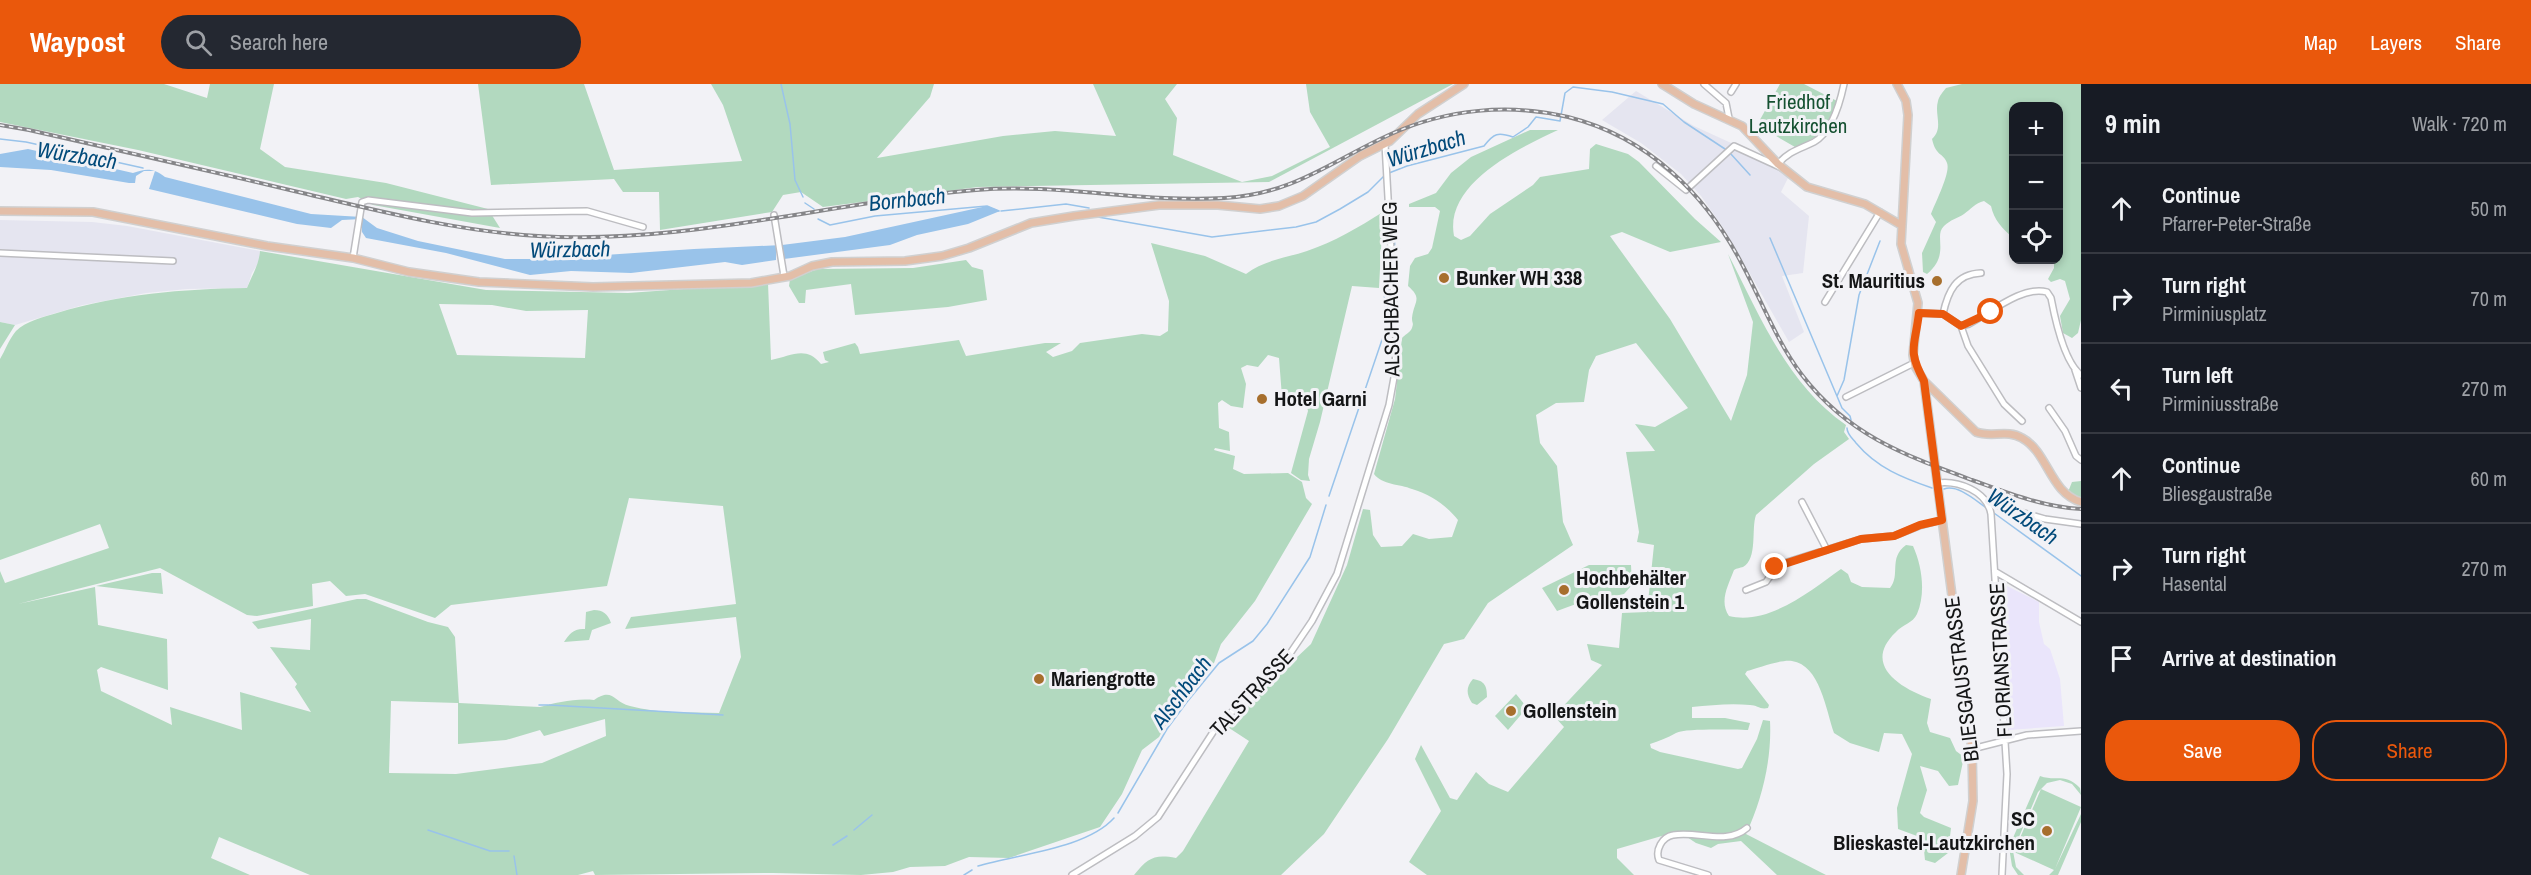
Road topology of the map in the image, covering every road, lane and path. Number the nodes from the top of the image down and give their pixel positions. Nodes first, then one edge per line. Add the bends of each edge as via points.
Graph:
1 (1464, 84) edge
2 (1662, 84) edge
3 (1704, 84) edge
4 (1736, 84) edge
5 (1844, 84) edge
6 (1897, 84) edge
7 (1731, 92) dead end
8 (1729, 118) junction
9 (1385, 144) junction
10 (1656, 166) dead end
11 (1781, 166) junction
12 (0, 211) edge
13 (1880, 212) junction
14 (774, 215) dead end
15 (1902, 215) junction
16 (1900, 225) junction
17 (643, 227) dead end
18 (0, 253) edge
19 (353, 258) junction
20 (173, 261) dead end
21 (1981, 273) dead end
22 (784, 276) junction
23 (1825, 302) dead end
24 (1919, 313) junction
25 (1943, 314) junction
26 (1961, 326) junction
27 (1914, 363) junction
28 (2075, 370) junction
29 (2081, 375) edge
30 (1924, 381) junction
31 (2081, 388) edge
32 (1939, 396) junction
33 (1846, 397) dead end
34 (1927, 402) junction
35 (2049, 408) dead end
36 (2022, 421) dead end
37 (2081, 460) edge
38 (1937, 483) junction
39 (1802, 502) dead end
40 (2081, 502) edge
41 (1990, 509) junction
42 (1942, 520) junction
43 (2081, 524) edge
44 (1350, 535) joint
45 (1827, 550) junction
46 (1996, 572) junction
47 (1746, 590) dead end
48 (2081, 622) edge
49 (2081, 731) edge
50 (2006, 742) junction
51 (1972, 749) junction
52 (1747, 828) dead end
53 (1072, 875) edge
54 (1708, 875) edge
55 (1961, 875) edge
56 (2002, 875) edge

1 - 9 main road via 1418,114
2 - 8 main road via 1694,104
3 - 8 street via 1726,104
4 - 7 street
5 - 11 street via 1825,133 1789,152
6 - 15 main road via 1908,115
8 - 11 main road
9 - 22 main road via 1360,156 1303,196 1279,206 1260,209 1175,204 1131,208 1031,223 933,258 832,262
9 - 44 street, ALSCHBACHER WEG via 1395,372
10 - 11 street via 1686,190 1734,146
11 - 13 main road via 1807,187
12 - 19 main road via 93,212 267,246
13 - 15 main road
13 - 16 main road
13 - 23 street
14 - 22 street
15 - 16 main road
16 - 24 main road via 1902,250
17 - 19 street via 587,211 472,213 368,200 362,202
18 - 20 street
19 - 22 main road via 409,272 534,286 751,283
21 - 25 street via 1956,281
24 - 25 street
24 - 27 main road
25 - 26 street
26 - 28 street via 2023,293 2047,292
26 - 36 street via 1968,346 1999,396
27 - 30 main road
27 - 33 street
28 - 29 street
28 - 31 street
30 - 32 main road
30 - 34 main road, BLIESGAUSTRASSE
32 - 34 main road
32 - 40 main road via 1976,432 1987,436 2008,434 2025,440 2067,496
34 - 38 main road, BLIESGAUSTRASSE
35 - 37 street
38 - 41 street via 1969,489 1980,495
38 - 42 main road, BLIESGAUSTRASSE
39 - 45 street
41 - 43 street via 1994,504 2045,519
41 - 46 street, FLORIANSTRASSE
42 - 45 street via 1894,536 1861,539
42 - 51 main road, BLIESGAUSTRASSE
44 - 53 street, TALSTRASSE via 1330,589 1280,668 1217,726 1158,817
45 - 47 street via 1778,565 1766,582
46 - 48 street
46 - 50 street, FLORIANSTRASSE
49 - 50 street via 2026,735
50 - 51 street
50 - 56 street, FLORIANSTRASSE
51 - 55 main road, BLIESGAUSTRASSE via 1973,801
52 - 54 street via 1731,836 1670,836 1662,841 1657,855 1662,862

